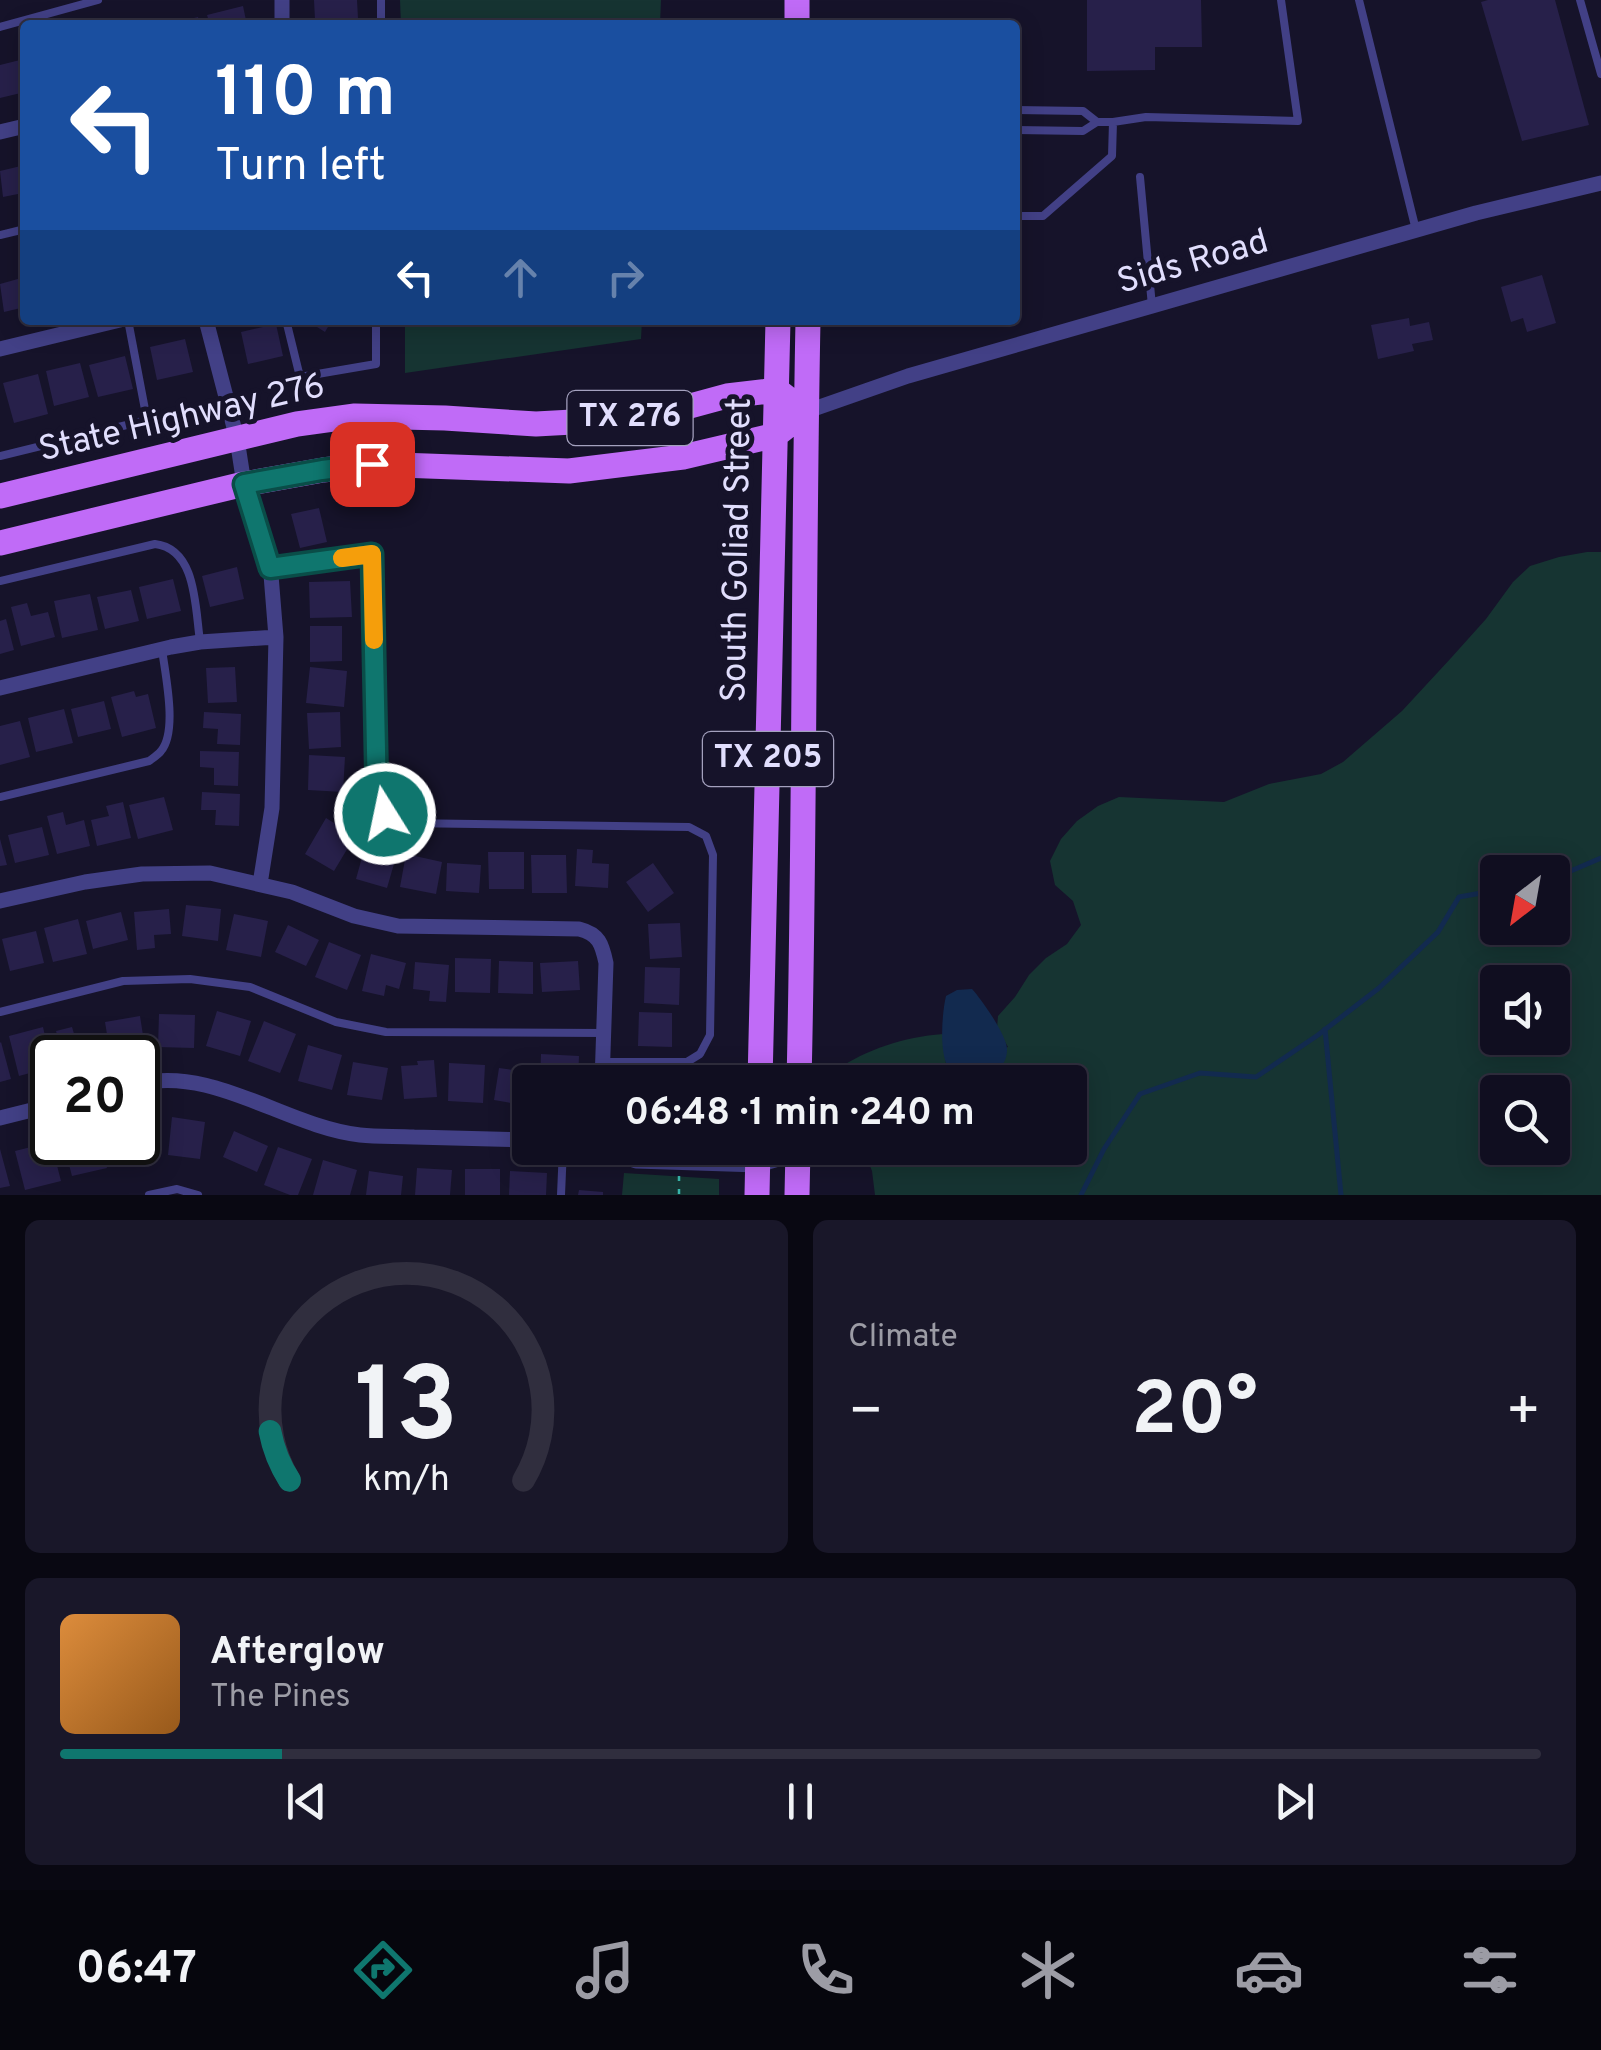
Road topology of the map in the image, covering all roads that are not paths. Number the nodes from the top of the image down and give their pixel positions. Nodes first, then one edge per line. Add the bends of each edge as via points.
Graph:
1 (98, 0) edge
2 (1281, 0) edge
3 (1359, 0) edge
4 (1580, 0) edge
5 (25, 20) edge
6 (1601, 74) edge
7 (1020, 110) edge
8 (1097, 122) junction
9 (1113, 122) junction
10 (1020, 130) edge
11 (1140, 177) dead end
12 (1601, 183) edge
13 (1020, 216) edge
14 (1416, 230) junction
15 (1152, 306) junction
16 (103, 325) edge
17 (125, 325) edge
18 (207, 325) edge
19 (287, 325) edge
20 (376, 325) edge
21 (778, 325) edge
22 (808, 325) edge
23 (0, 349) edge
24 (777, 390) junction
25 (804, 412) junction
26 (776, 435) junction
27 (236, 439) junction
28 (0, 456) edge
29 (244, 484) junction
30 (0, 496) edge
31 (0, 543) edge
32 (270, 568) junction
33 (0, 580) edge
34 (276, 637) junction
35 (200, 642) junction
36 (162, 649) junction
37 (0, 688) edge
38 (0, 797) edge
39 (260, 884) junction
40 (0, 900) edge
41 (0, 1012) edge
42 (604, 1032) junction
43 (603, 1062) junction
44 (603, 1065) edge
45 (760, 1065) edge
46 (800, 1065) edge
47 (160, 1081) edge
48 (30, 1110) edge
49 (0, 1118) edge
50 (512, 1139) edge
51 (562, 1165) edge
52 (758, 1165) edge
53 (794, 1165) edge
54 (149, 1195) edge
55 (198, 1195) edge
56 (561, 1195) edge
57 (757, 1195) edge
58 (798, 1195) edge

1 - 5 lane
2 - 9 lane via 1298,121
3 - 14 lane
4 - 6 lane
7 - 8 lane via 1083,111
8 - 9 lane
8 - 10 lane via 1082,131
9 - 13 lane via 1112,156 1043,216
11 - 15 lane
12 - 14 street, Sids Road
14 - 15 street, Sids Road
15 - 25 street, Sids Road
16 - 23 street
17 - 28 lane via 147,420
18 - 27 street
19 - 20 lane via 300,377 376,364
21 - 24 main road, South Goliad Street / TX 205
22 - 25 main road, South Goliad Street / TX 205
24 - 25 main road
24 - 26 main road, South Goliad Street / TX 205
24 - 27 main road, State Highway 276 / TX 276 via 646,418 536,424 355,416
25 - 26 main road, TX 276
25 - 46 main road, South Goliad Street / TX 205
26 - 29 main road, TX 276 via 683,457 569,471 372,464
26 - 45 main road, South Goliad Street / TX 205
27 - 29 street
27 - 30 main road, State Highway 276 / TX 276
29 - 31 main road, TX 276
29 - 32 street
32 - 34 street
32 - 43 lane via 372,554 377,799 385,814 404,823 689,827 706,836 713,855 710,1035 687,1062
33 - 35 lane via 163,545 188,570
34 - 35 street
34 - 39 street via 272,808
35 - 36 street
36 - 37 street
36 - 38 lane via 169,707 162,751 149,761
39 - 40 street via 210,873 142,874
39 - 42 street via 398,926 592,932 606,963
41 - 42 lane via 123,981 190,978 250,987 336,1022 386,1032
42 - 43 street
43 - 44 street
47 - 50 street via 212,1086 358,1135
48 - 49 street
51 - 56 lane
52 - 57 main road
53 - 58 main road
54 - 55 lane via 177,1189

